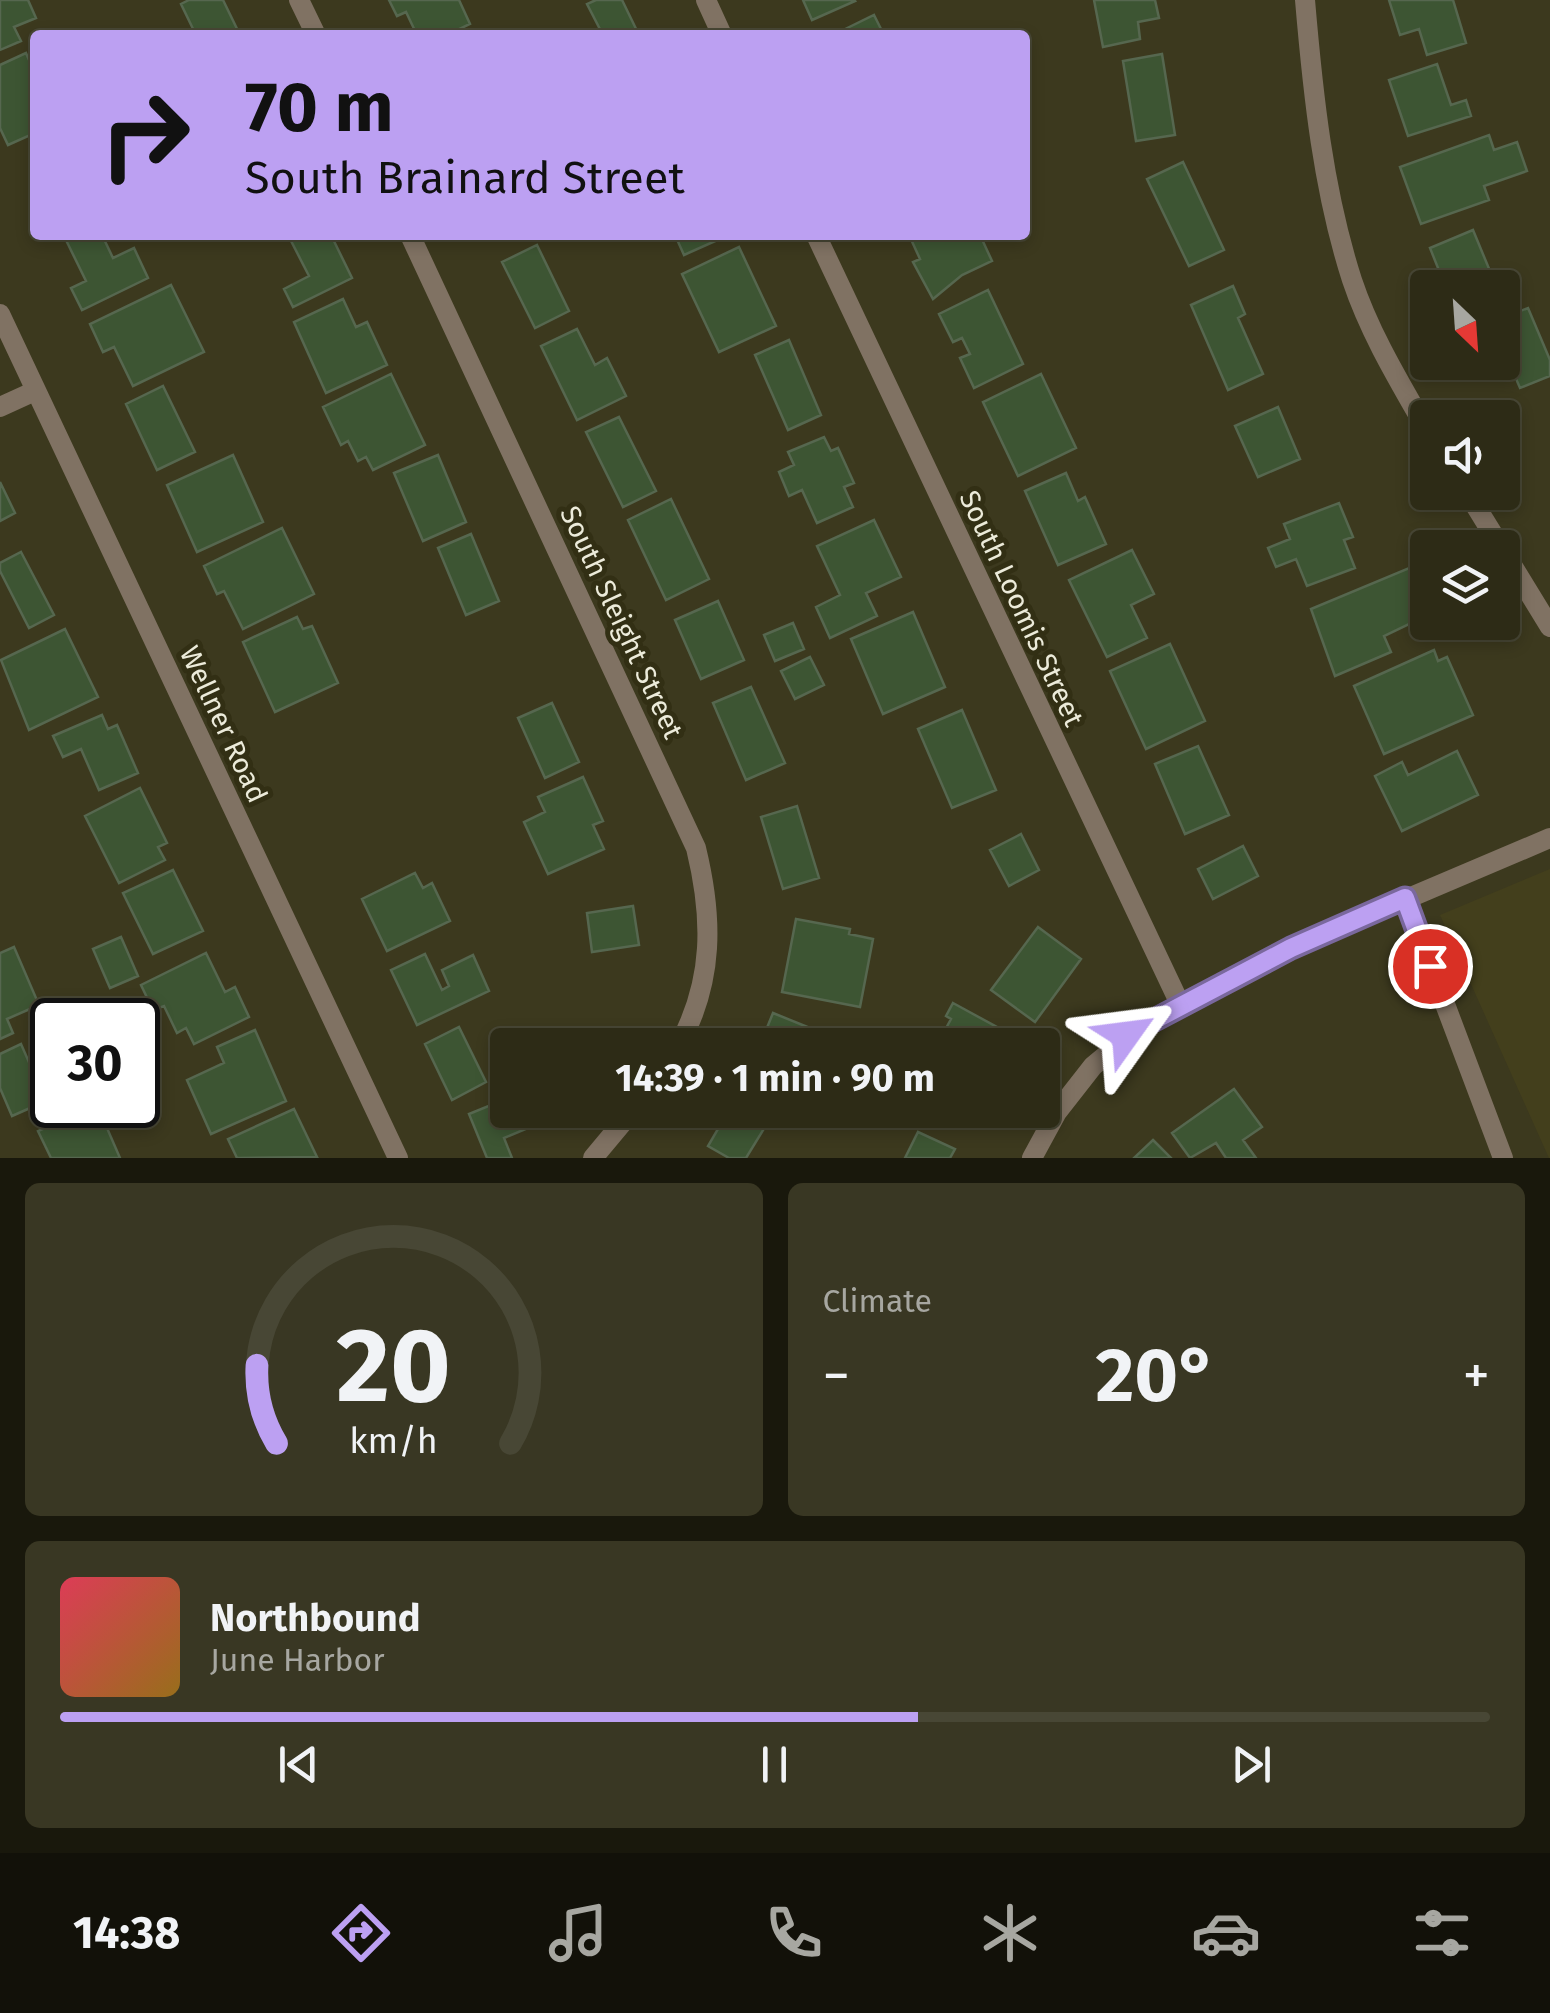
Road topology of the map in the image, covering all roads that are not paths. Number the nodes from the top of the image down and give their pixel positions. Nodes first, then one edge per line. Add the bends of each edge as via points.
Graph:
1 (300, 0) edge
2 (706, 0) edge
3 (1305, 0) edge
4 (314, 30) edge
5 (720, 30) edge
6 (412, 240) edge
7 (818, 240) edge
8 (0, 314) edge
9 (35, 391) junction
10 (1411, 400) edge
11 (0, 407) edge
12 (1478, 510) edge
13 (1550, 627) edge
14 (1550, 838) edge
15 (1405, 898) junction
16 (1180, 1004) junction
17 (688, 1028) edge
18 (618, 1128) edge
19 (398, 1158) edge
20 (593, 1158) edge
21 (1032, 1158) edge
22 (1503, 1158) edge

1 - 4 street
2 - 5 street
3 - 10 street via 1318,132 1342,246 1369,323
6 - 17 street, South Sleight Street via 696,848 706,888 709,957
7 - 16 street, South Loomis Street
8 - 9 street, Wellner Road
9 - 11 street
9 - 19 street, Wellner Road
12 - 13 street
14 - 15 street
15 - 16 street
15 - 22 street
16 - 21 street via 1126,1035 1092,1066
18 - 20 street

